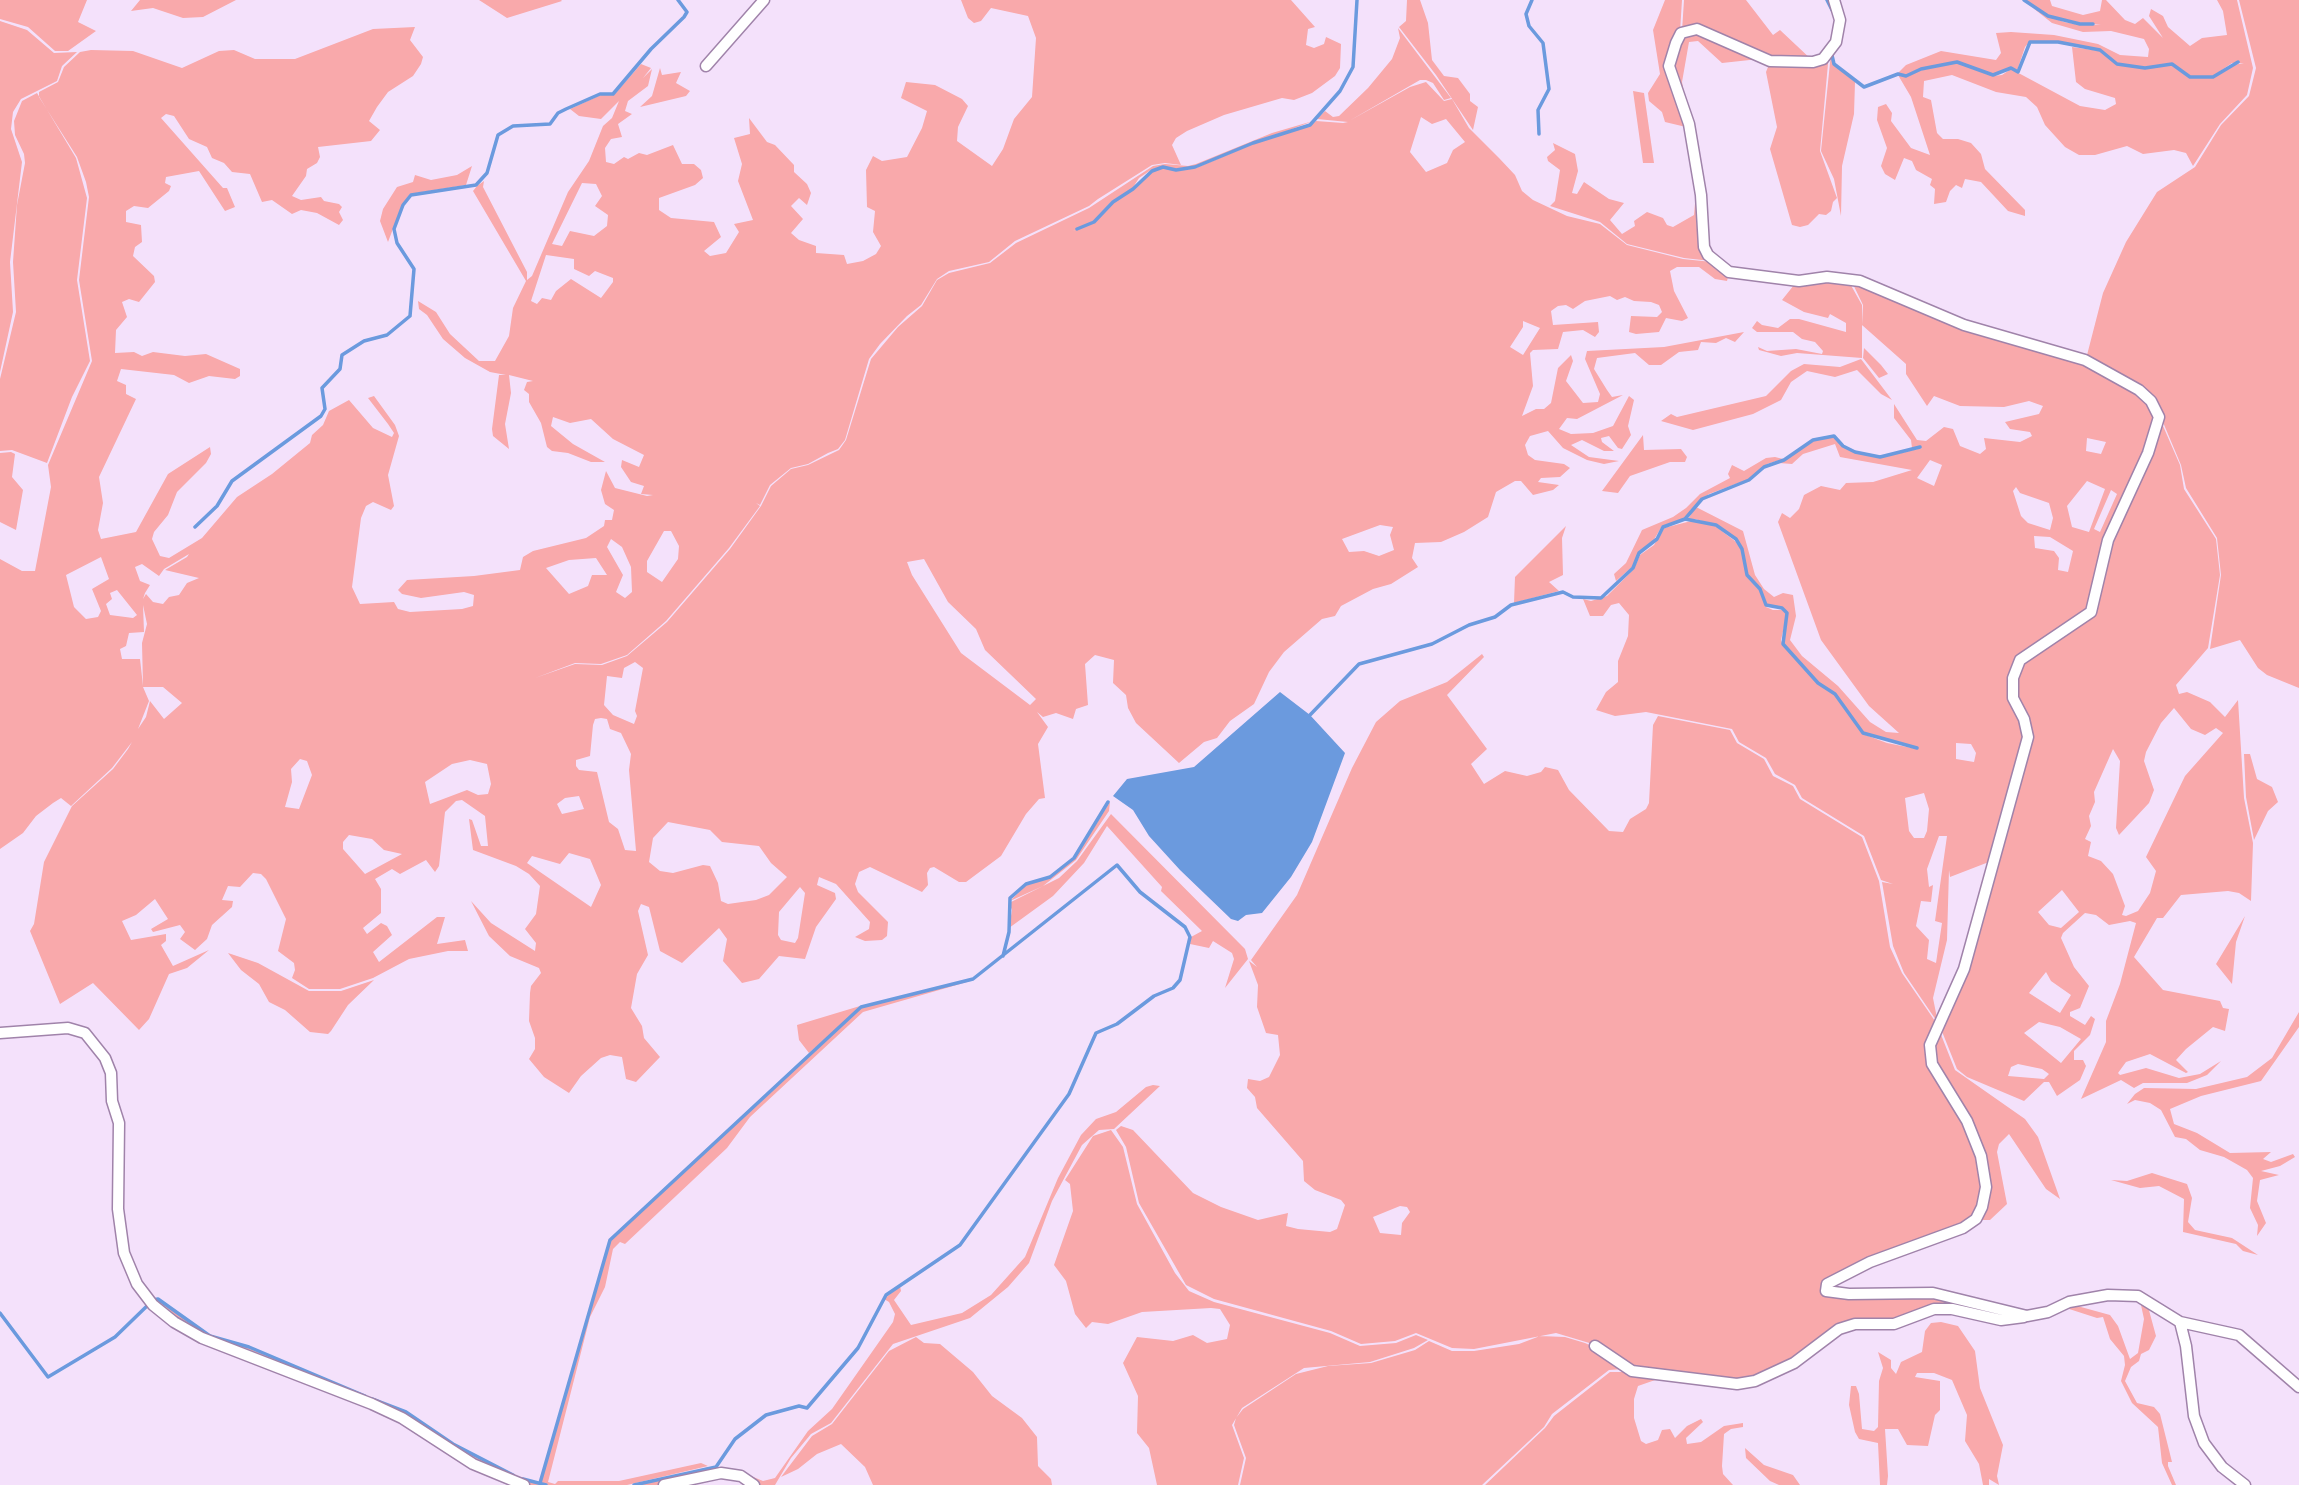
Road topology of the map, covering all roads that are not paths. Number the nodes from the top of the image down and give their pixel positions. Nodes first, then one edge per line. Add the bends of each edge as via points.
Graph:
1 (764, 0) edge
2 (1834, 0) edge
3 (706, 66) dead end
4 (0, 1033) edge
5 (2027, 1316) junction
6 (2180, 1322) junction
7 (1595, 1346) dead end
8 (2299, 1387) edge
9 (524, 1485) edge
10 (664, 1485) edge
11 (754, 1485) edge
12 (2245, 1485) edge

1 - 3 street
2 - 5 street via 1840,20 1836,42 1823,59 1813,62 1770,61 1713,33 1697,29 1681,33 1669,66 1689,124 1708,256 1729,272 1799,281 1860,281 1964,325 2085,360 2138,390 2151,401 2159,417 2148,453 2108,540 2091,612 2020,660 2013,678 2013,698 2028,737 2026,750 1964,969 1930,1045 1932,1064 1967,1121 1981,1156 1986,1187 1982,1207 1976,1219 1963,1228 1896,1250 1827,1284 1826,1291 1933,1293
4 - 9 street via 68,1028 85,1033 105,1058 119,1123 118,1199 124,1253 137,1284 153,1305 202,1338 372,1404 473,1464
5 - 6 street via 2108,1295 2150,1302
5 - 7 street via 2001,1320 1934,1309 1894,1324 1855,1324 1839,1329 1794,1363 1737,1384 1632,1371
6 - 8 street via 2239,1335
6 - 12 street via 2194,1416 2204,1443
10 - 11 street via 721,1473 741,1476

